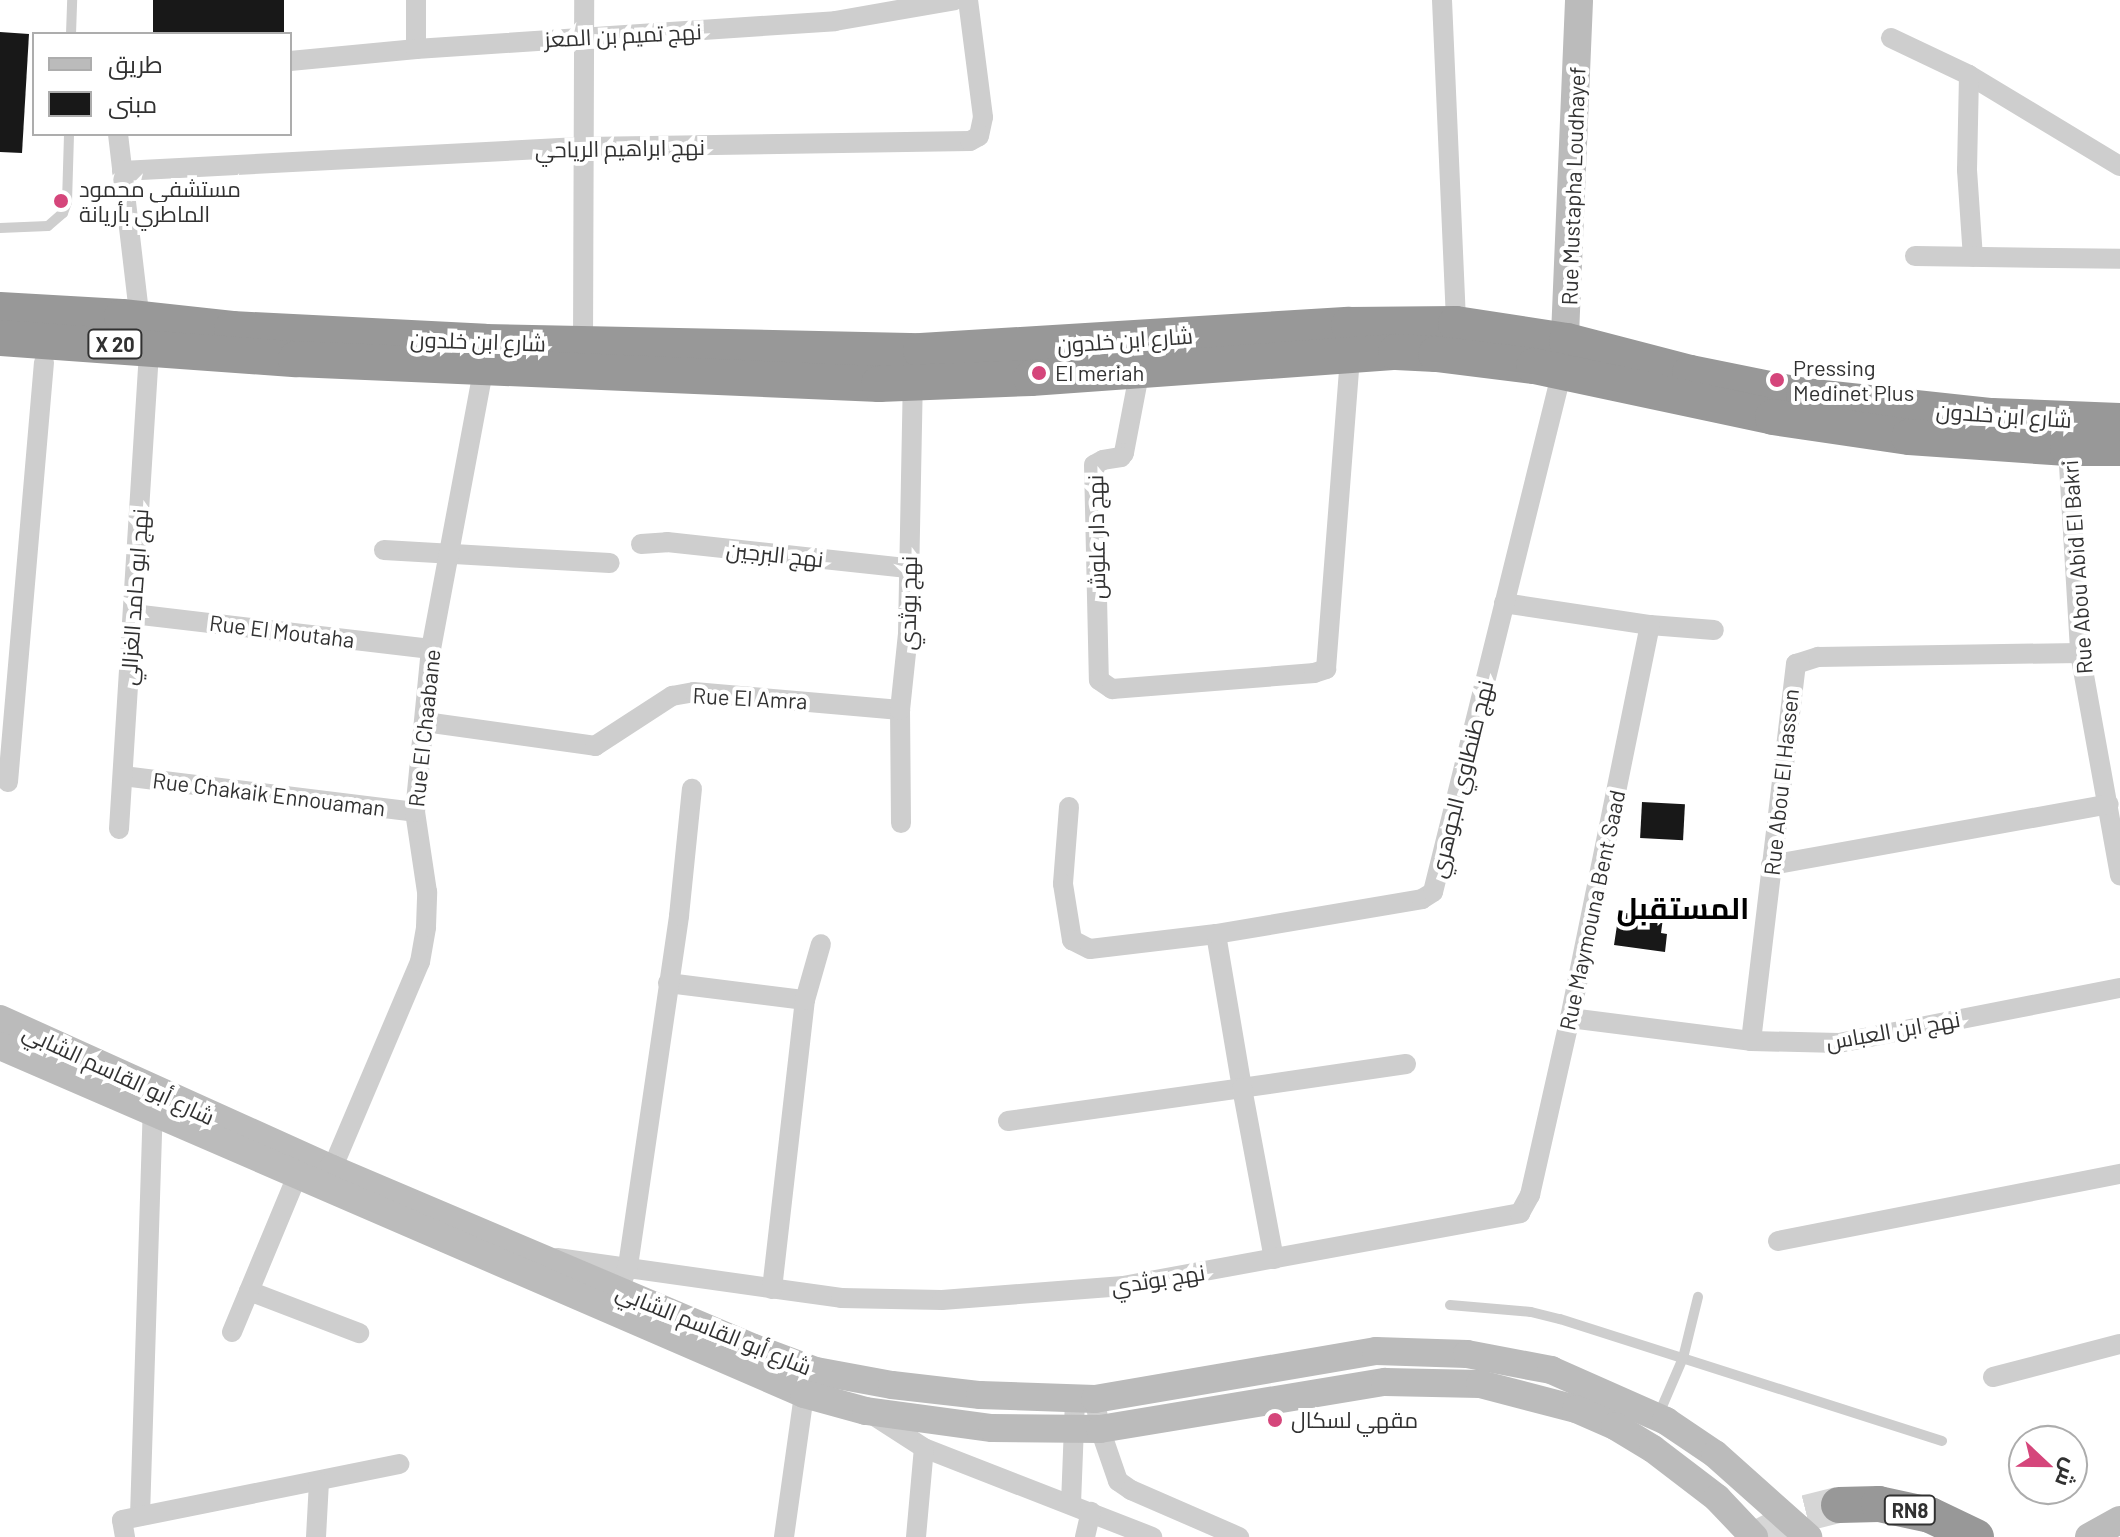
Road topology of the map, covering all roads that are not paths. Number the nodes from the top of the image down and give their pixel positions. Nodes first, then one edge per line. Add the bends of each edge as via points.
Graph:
1 (72, 0) edge
2 (416, 0) edge
3 (584, 0) edge
4 (955, 0) edge
5 (968, 0) edge
6 (1442, 0) edge
7 (1579, 0) edge
8 (71, 32) edge
9 (584, 37) junction
10 (1891, 38) dead end
11 (416, 49) junction
12 (292, 61) edge
13 (1969, 75) junction
14 (69, 136) edge
15 (118, 136) edge
16 (583, 147) junction
17 (2120, 166) edge
18 (122, 171) junction
19 (0, 228) edge
20 (1915, 256) dead end
21 (1973, 257) junction
22 (2120, 259) edge
23 (0, 286) edge
24 (0, 310) edge
25 (131, 319) junction
26 (1456, 324) junction
27 (0, 338) edge
28 (583, 345) junction
29 (231, 354) junction
30 (1350, 355) junction
31 (1564, 356) junction
32 (0, 362) edge
33 (44, 363) junction
34 (148, 364) junction
35 (484, 367) junction
36 (1140, 369) junction
37 (913, 383) junction
38 (2120, 421) edge
39 (2068, 448) junction
40 (2120, 448) edge
41 (641, 544) dead end
42 (384, 550) dead end
43 (451, 554) junction
44 (610, 563) dead end
45 (908, 568) junction
46 (1504, 603) junction
47 (133, 614) junction
48 (1650, 625) junction
49 (1714, 630) dead end
50 (431, 649) junction
51 (2080, 653) junction
52 (900, 710) junction
53 (425, 722) junction
54 (123, 776) junction
55 (8, 782) dead end
56 (692, 789) dead end
57 (2109, 804) junction
58 (1069, 807) dead end
59 (415, 812) junction
60 (901, 823) dead end
61 (119, 829) dead end
62 (1771, 865) junction
63 (2120, 875) edge
64 (1216, 934) junction
65 (821, 944) dead end
66 (668, 983) junction
67 (2120, 988) edge
68 (805, 1000) junction
69 (1570, 1018) junction
70 (0, 1019) edge
71 (1751, 1041) junction
72 (0, 1046) edge
73 (1406, 1064) dead end
74 (1242, 1088) junction
75 (154, 1102) junction
76 (1008, 1121) dead end
77 (332, 1169) junction
78 (2120, 1174) edge
79 (297, 1176) junction
80 (1530, 1195) joint
81 (1778, 1241) dead end
82 (1274, 1259) junction
83 (772, 1289) junction
84 (618, 1290) junction
85 (249, 1291) junction
86 (1698, 1297) dead end
87 (1450, 1305) dead end
88 (232, 1332) dead end
89 (359, 1333) dead end
90 (2120, 1344) edge
91 (1683, 1358) junction
92 (1993, 1377) dead end
93 (804, 1394) junction
94 (1085, 1399) junction
95 (866, 1411) junction
96 (1658, 1417) junction
97 (1088, 1429) junction
98 (1942, 1441) dead end
99 (924, 1448) junction
100 (399, 1464) dead end
101 (319, 1482) junction
102 (1071, 1504) junction
103 (1839, 1505) tunnel mouth
104 (1091, 1512) junction
105 (140, 1516) junction
106 (2120, 1520) edge
107 (125, 1537) edge
108 (316, 1537) edge
109 (784, 1537) edge
110 (916, 1537) edge
111 (1085, 1537) edge
112 (1152, 1537) edge
113 (1239, 1537) edge
114 (1754, 1537) edge
115 (1808, 1537) edge
116 (1976, 1537) edge
117 (2089, 1537) edge

1 - 8 lane
2 - 11 street
3 - 9 street
4 - 9 street, نهج تميم بن المعز via 835,21
5 - 16 street, نهج ابراهيم الرياحي via 983,117 979,136 970,141
6 - 26 street
7 - 31 street, Rue Mustapha Loudhayef
9 - 11 street, نهج تميم بن المعز
9 - 16 street
10 - 13 street
11 - 12 street, نهج تميم بن المعز
13 - 17 street
13 - 21 street via 1967,170
14 - 19 lane via 63,213 48,226
15 - 18 street
16 - 18 street, نهج ابراهيم الرياحي
16 - 28 street
18 - 25 street
20 - 21 street
21 - 22 street
23 - 25 highway via 47,292
24 - 25 highway, X 20
25 - 28 highway, شارع ابن خلدون
26 - 28 highway, شارع ابن خلدون via 1349,325 966,350
26 - 31 highway, شارع ابن خلدون
27 - 29 highway, X 20
29 - 34 highway
29 - 35 highway, شارع ابن خلدون
30 - 31 highway, شارع ابن خلدون
30 - 36 highway, شارع ابن خلدون
30 - 36 street, نهج دار علوش via 1326,669 1112,689 1099,680 1094,465 1124,453
31 - 38 highway, شارع ابن خلدون via 1804,396 1992,416
31 - 39 highway, شارع ابن خلدون via 1773,417 1909,437
31 - 46 street, نهج طنطاوي الجوهري
32 - 33 highway
33 - 34 highway
33 - 55 street
34 - 47 street, نهج ابو حامد الغزالي
35 - 37 highway, شارع ابن خلدون via 829,384
35 - 43 street, Rue El Chaabane
36 - 37 highway, شارع ابن خلدون
37 - 45 street, نهج بوثدي
39 - 40 highway, شارع ابن خلدون
39 - 51 street, Rue Abou Abid El Bakri
41 - 45 street, نهج البرجين via 667,542
42 - 43 street
43 - 44 street
43 - 50 street, Rue El Chaabane
45 - 52 street, نهج بوثدي via 907,670
46 - 48 street
46 - 64 street, نهج طنطاوي الجوهري via 1437,884 1429,896
47 - 50 street, Rue El Moutaha
47 - 54 street, نهج ابو حامد الغزالي
48 - 49 street
48 - 69 street, Rue Maymouna Bent Saad
50 - 53 street, Rue El Chaabane
51 - 57 street, Rue Abou Abid El Bakri
51 - 62 street, Rue Abou El Hassen via 1796,664
52 - 53 street, Rue El Amra via 694,692 672,696 595,746
52 - 60 street, نهج بوثدي
53 - 59 street, Rue El Chaabane
54 - 59 street, Rue Chakaik Ennouaman
54 - 61 street, نهج ابو حامد الغزالي
56 - 66 street
57 - 62 street
57 - 63 street, Rue Abou Abid El Bakri
58 - 64 street via 1063,884 1072,940 1090,949
59 - 77 street, Rue El Chaabane via 427,892 420,962
62 - 71 street, Rue Abou El Hassen
64 - 74 street
65 - 68 street
66 - 68 street
66 - 84 street
67 - 71 street, نهج ابن العباس via 1839,1043
68 - 83 street
69 - 71 street, نهج ابن العباس
69 - 80 street, Rue Maymouna Bent Saad
70 - 75 street, شارع أبو القاسم الشابي
72 - 75 street, شارع أبو القاسم الشابي
73 - 74 street
74 - 76 street
74 - 82 street
75 - 77 street, شارع أبو القاسم الشابي
75 - 79 street, شارع أبو القاسم الشابي
75 - 105 street
77 - 84 street, شارع أبو القاسم الشابي
78 - 81 street
79 - 84 street, شارع أبو القاسم الشابي
79 - 85 street
80 - 82 street, نهج بوثدي via 1520,1213
82 - 83 street, نهج بوثدي via 1123,1286 973,1299 841,1298
83 - 84 street, نهج بوثدي
84 - 93 street, شارع أبو القاسم الشابي
84 - 94 street, شارع أبو القاسم الشابي via 816,1371 980,1395
85 - 88 street
85 - 89 street
86 - 91 lane
87 - 91 lane via 1531,1312
90 - 92 street
91 - 96 lane
91 - 98 lane
93 - 95 street, شارع أبو القاسم الشابي
93 - 109 street
94 - 96 street, شارع أبو القاسم الشابي via 1414,1349 1551,1370
94 - 97 street
95 - 97 street, شارع أبو القاسم الشابي via 992,1428
95 - 99 street
96 - 115 street, شارع أبو القاسم الشابي via 1715,1454
97 - 102 street
97 - 113 street via 1118,1481
97 - 114 street, شارع أبو القاسم الشابي via 1385,1382 1480,1384 1576,1409 1615,1426 1717,1498
99 - 102 street
99 - 110 street
100 - 101 street
101 - 105 street
101 - 108 street
102 - 104 street
103 - 116 highway, RN8 via 1879,1504 1930,1515
104 - 111 street
104 - 112 street
105 - 107 street via 122,1520
106 - 117 street

